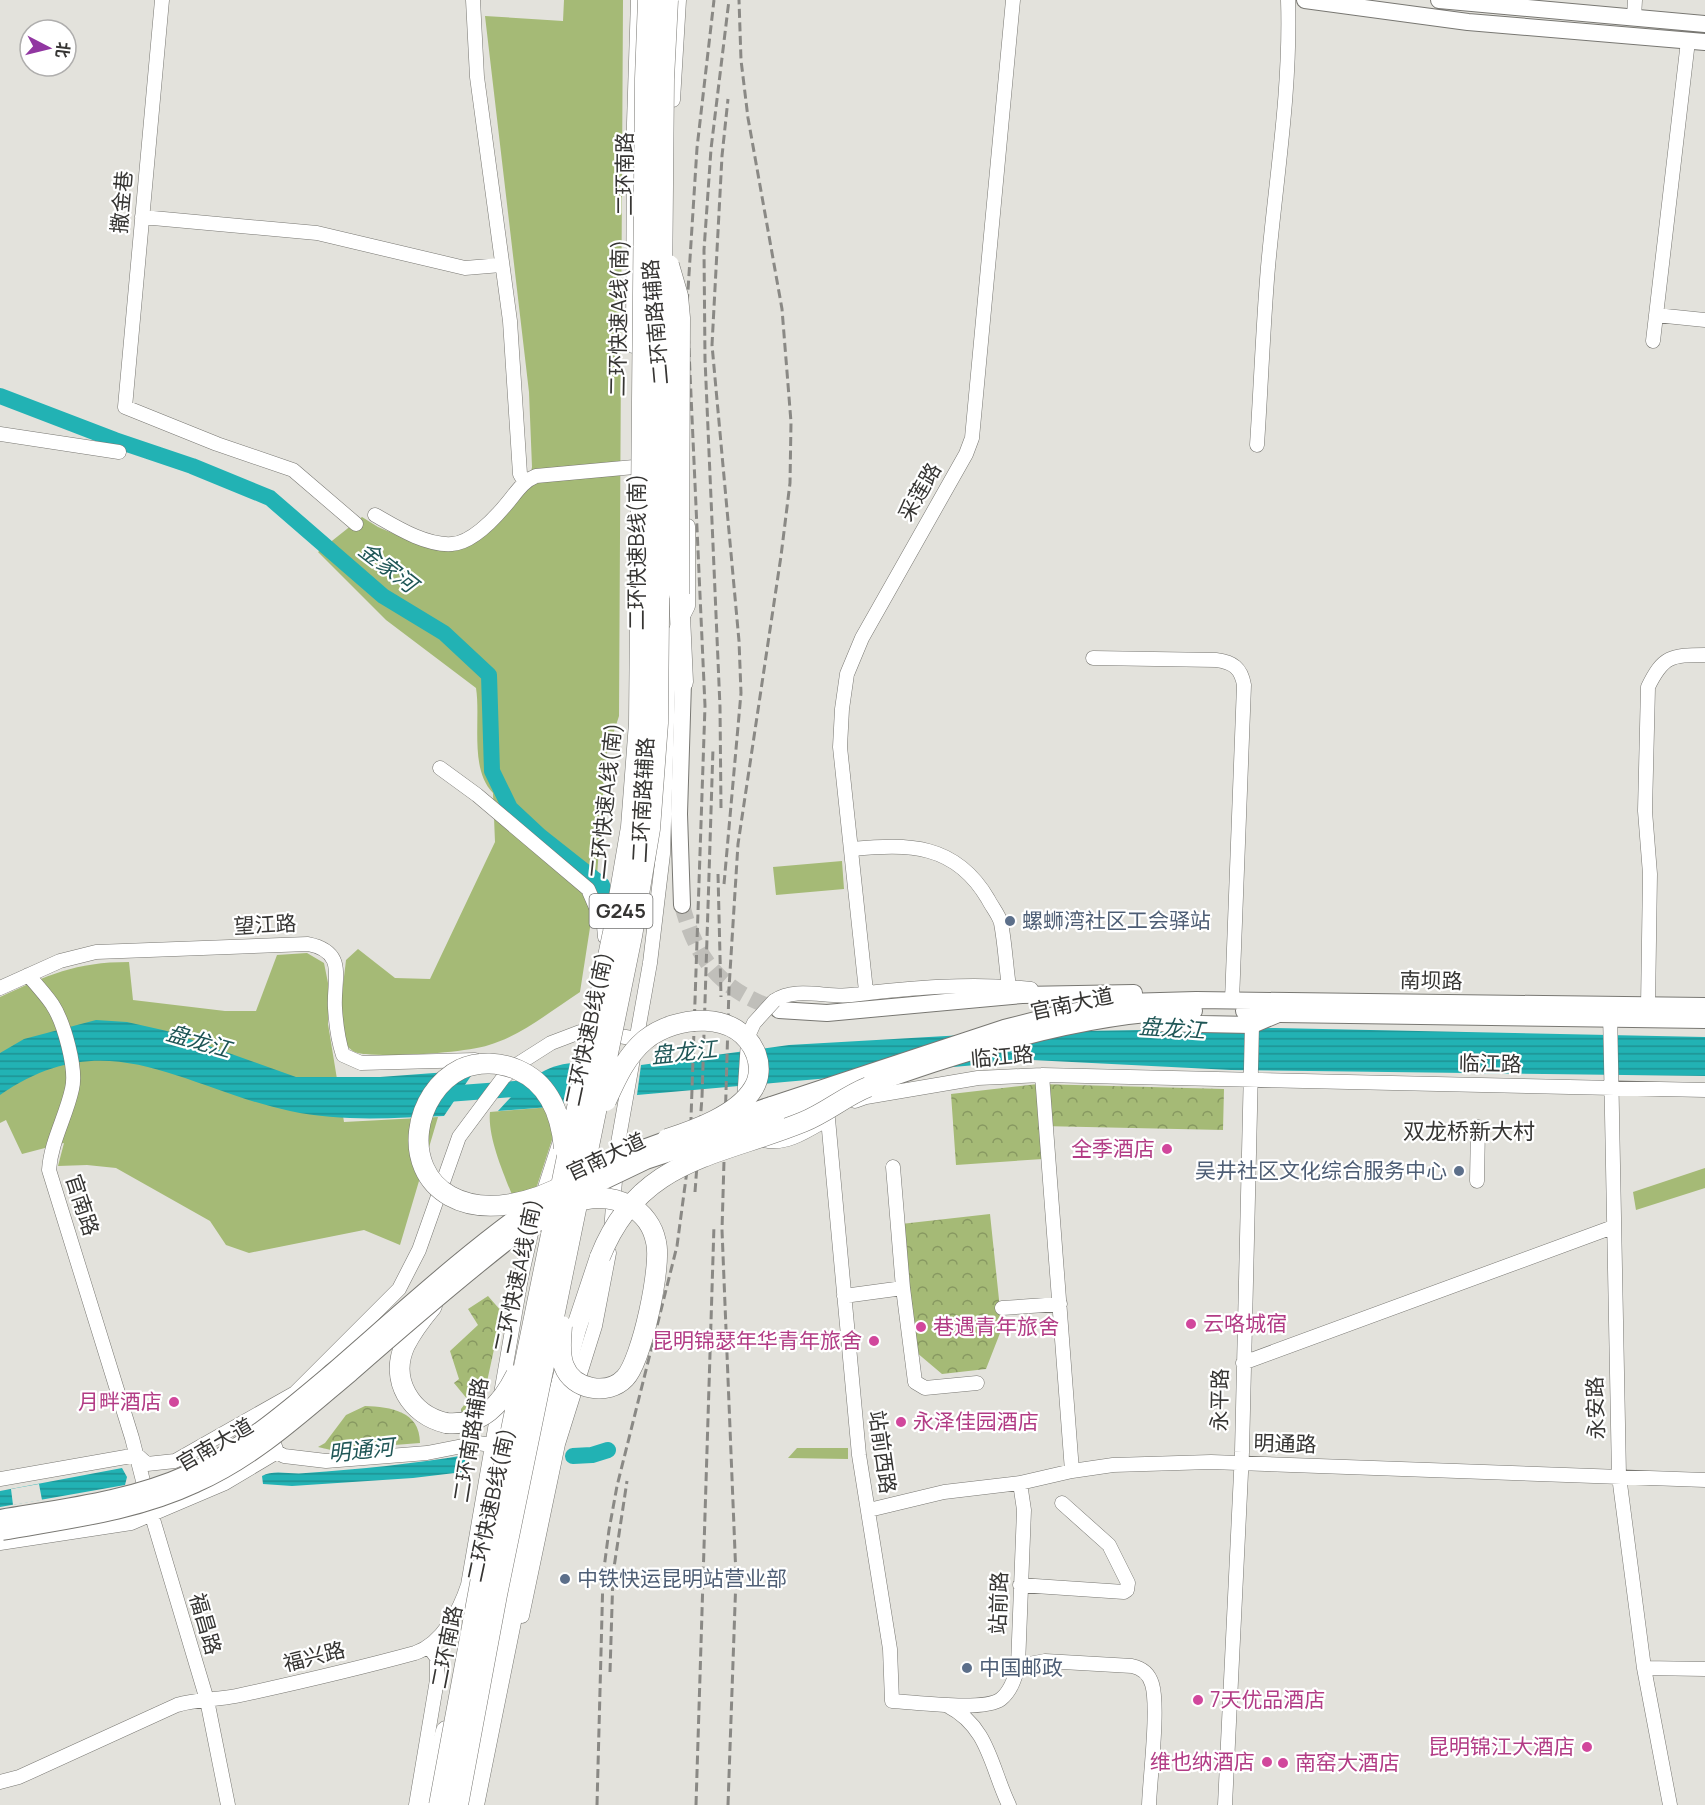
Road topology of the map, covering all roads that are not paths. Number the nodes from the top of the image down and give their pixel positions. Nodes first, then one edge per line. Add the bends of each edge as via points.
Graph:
1 (162, 0) edge
2 (473, 0) edge
3 (638, 0) edge
4 (650, 0) edge
5 (667, 0) edge
6 (679, 0) edge
7 (1013, 0) edge
8 (1288, 0) edge
9 (1305, 0) edge
10 (1439, 0) edge
11 (1635, 0) edge
12 (1634, 17) junction
13 (1705, 24) edge
14 (1697, 42) edge
15 (142, 217) junction
16 (664, 218) junction
17 (501, 265) junction
18 (1656, 315) junction
19 (1705, 320) edge
20 (1653, 341) dead end
21 (0, 434) edge
22 (1257, 445) dead end
23 (119, 452) dead end
24 (634, 467) junction
25 (524, 481) junction
26 (375, 515) dead end
27 (356, 524) dead end
28 (680, 624) junction
29 (1705, 655) edge
30 (1093, 658) dead end
31 (683, 682) joint
32 (440, 768) dead end
33 (852, 849) junction
34 (682, 905) tunnel mouth
35 (605, 937) junction
36 (28, 975) junction
37 (1009, 987) junction
38 (0, 988) edge
39 (866, 991) junction
40 (1063, 993) junction
41 (1157, 1000) joint
42 (777, 1005) junction
43 (1237, 1006) junction
44 (1648, 1006) junction
45 (1705, 1006) edge
46 (1112, 1011) junction
47 (1280, 1014) junction
48 (1610, 1019) junction
49 (1705, 1020) edge
50 (1252, 1027) junction
51 (597, 1033) junction
52 (637, 1039) junction
53 (514, 1068) junction
54 (1042, 1075) junction
55 (1249, 1075) junction
56 (1610, 1082) junction
57 (868, 1087) junction
58 (1705, 1090) edge
59 (828, 1119) junction
60 (1478, 1127) dead end
61 (667, 1139) junction
62 (892, 1167) dead end
63 (581, 1175) junction
64 (1477, 1181) dead end
65 (559, 1195) junction
66 (573, 1226) junction
67 (1613, 1227) junction
68 (517, 1234) junction
69 (458, 1282) junction
70 (903, 1288) junction
71 (844, 1296) junction
72 (1060, 1304) junction
73 (1002, 1308) dead end
74 (535, 1312) junction
75 (1244, 1363) junction
76 (977, 1383) dead end
77 (261, 1415) junction
78 (516, 1420) junction
79 (491, 1445) junction
80 (277, 1452) junction
81 (136, 1455) junction
82 (554, 1463) junction
83 (1241, 1463) junction
84 (1072, 1471) junction
85 (1619, 1476) junction
86 (0, 1479) edge
87 (1705, 1480) edge
88 (1020, 1483) junction
89 (538, 1487) junction
90 (1062, 1503) dead end
91 (869, 1510) junction
92 (152, 1516) junction
93 (537, 1522) junction
94 (0, 1531) edge
95 (1020, 1585) junction
96 (429, 1647) junction
97 (1018, 1666) junction
98 (1644, 1668) junction
99 (1705, 1669) edge
100 (461, 1679) junction
101 (207, 1700) junction
102 (943, 1703) junction
103 (981, 1705) joint
104 (0, 1782) edge
105 (228, 1805) edge
106 (416, 1805) edge
107 (424, 1805) edge
108 (440, 1805) edge
109 (457, 1805) edge
110 (474, 1805) edge
111 (482, 1805) edge
112 (1009, 1805) edge
113 (1149, 1805) edge
114 (1225, 1805) edge
115 (1670, 1805) edge

1 - 15 street, 撒金巷
2 - 17 street via 477,77
3 - 24 street, 二环南路辅路
4 - 51 main road, 二环南路 / G245 via 641,751 631,852
4 - 65 highway, 二环快速A线(南), bridge via 645,87 636,777 624,876
5 - 16 highway, 二环快速B线(南), bridge
5 - 51 main road, 二环南路 / G245 via 662,79 655,752 640,879
6 - 28 street, 二环南路辅路 via 671,248 690,578 688,606
7 - 33 street, 采莲路 via 972,438 884,595 847,674 840,747
8 - 22 street via 1285,116 1268,267
9 - 14 main road via 1468,22
10 - 12 main road
11 - 12 street
12 - 13 main road
14 - 18 street
15 - 17 street via 317,233 465,268
15 - 27 street, 撒金巷 via 125,407 293,470
16 - 28 highway, bridge via 665,245 679,306
16 - 63 highway, 二环快速B线(南), bridge via 660,663 654,796 638,907
17 - 25 street via 510,321 520,474
18 - 19 street
18 - 20 street
21 - 23 street
24 - 25 street via 536,476
24 - 35 street, 二环南路辅路 via 631,765 621,854
25 - 26 street via 496,516 464,541 453,544 401,530
28 - 31 highway
28 - 52 street, 二环南路辅路 via 669,657 664,844
29 - 44 street via 1671,657 1656,670 1648,687
30 - 43 street via 1216,660 1233,664 1242,675
31 - 34 main road via 679,814
32 - 35 street via 588,889
33 - 37 street via 918,846 935,851 976,879 1000,921
33 - 39 street, 采莲路
35 - 51 street, 二环南路辅路
36 - 38 street, 望江路
36 - 53 street, 望江路 via 60,961 96,952 315,945 333,958 339,1042 343,1055 352,1061 462,1059
36 - 81 street, 官南路 via 52,1004 74,1071 73,1088 53,1144 49,1170
37 - 39 street
37 - 40 street
39 - 42 street via 850,995 798,993 781,996
40 - 42 main road via 827,1013
40 - 43 main road via 1127,993
41 - 43 main road, 南坝路
41 - 46 main road, 官南大道
42 - 59 street, 临江路, bridge via 750,1030 744,1091 747,1126 752,1134 767,1141 780,1141
43 - 46 main road, 官南大道
43 - 47 main road, 南坝路
43 - 48 main road, 南坝路
44 - 45 main road, 南坝路
44 - 48 main road, 南坝路
46 - 50 main road via 1148,1023
46 - 57 main road, 官南大道
46 - 61 main road, 官南大道, bridge via 1068,1011 1004,1029
47 - 48 main road, 南坝路
47 - 50 main road
48 - 49 main road, 南坝路
48 - 56 street, 永安路
50 - 55 street, 永平路
51 - 52 street
51 - 53 street via 551,1043
51 - 78 main road, 二环南路 / G245
51 - 79 street, 二环南路辅路 via 526,1251
51 - 109 main road, 二环南路 / G245
52 - 82 street, 二环南路辅路 via 618,1143 609,1251 600,1300
53 - 77 street via 459,1137 419,1250 399,1289 295,1393
54 - 55 street, 临江路
54 - 59 street, 临江路 via 978,1078 866,1097
54 - 72 street
55 - 56 street, 临江路
55 - 75 street, 永平路
56 - 58 street, 临江路
56 - 67 street, 永安路
57 - 68 main road, 官南大道, bridge via 632,1167 567,1199
57 - 89 highway, bridge via 802,1123 679,1167 639,1196 619,1219 605,1246 579,1321
59 - 71 street, 站前西路
60 - 64 street
61 - 63 main road, 官南大道, bridge
61 - 63 highway, bridge via 726,1112 752,1091 758,1075 758,1058 740,1032 718,1022 689,1022 660,1030 644,1042 622,1068 603,1108
62 - 70 street
63 - 65 highway, bridge via 571,1182 565,1185 560,1188 545,1194 499,1205 473,1204 450,1196 426,1170 419,1142 422,1113 435,1089 466,1067 491,1063 514,1068 539,1084 554,1105 562,1134 564,1162 562,1182 561,1188
63 - 66 highway, 二环快速B线(南), bridge
63 - 94 main road, 官南大道, bridge via 501,1229 277,1417 220,1457 138,1491 74,1506
65 - 74 highway, 二环快速A线(南), bridge
66 - 68 highway, bridge via 564,1302 563,1363 568,1375 581,1385 607,1388 623,1381 630,1371 646,1320 658,1262 649,1223 627,1204 592,1198 551,1212
66 - 109 highway, 二环快速B线(南), bridge
67 - 75 street
67 - 85 street, 永安路
68 - 69 main road, 官南大道, bridge
69 - 74 highway, bridge via 426,1314 402,1354 400,1374 405,1392 415,1408 429,1418 463,1423 494,1410 520,1368
69 - 94 main road, 官南大道, bridge via 286,1428 220,1472 181,1491 135,1506 82,1519
70 - 71 street
70 - 76 street via 915,1382 925,1388
71 - 91 street, 站前西路 via 859,1455
72 - 73 street
72 - 84 street
74 - 100 highway, 二环快速A线(南), bridge
75 - 83 street, 永平路
77 - 80 street
77 - 81 street via 175,1461 147,1464
78 - 79 main road
78 - 108 main road, 二环南路 / G245
79 - 80 street via 478,1443 427,1453 326,1461 291,1459
79 - 96 street, 二环南路辅路 via 468,1585 460,1606
80 - 92 street via 225,1483
81 - 86 street
81 - 92 street, 福昌路
82 - 89 highway
82 - 93 street, 二环南路辅路
83 - 84 street, 明通路 via 1113,1465
83 - 85 street, 明通路
83 - 114 street, 永平路
84 - 88 street, 明通路
85 - 87 street, 明通路
85 - 98 street, 永安路
88 - 91 street, 明通路 via 945,1492
88 - 95 street, 站前路 via 1024,1510
89 - 93 highway
90 - 95 street via 1109,1545 1128,1583 1127,1590
91 - 102 street, 站前西路 via 890,1648 892,1701
92 - 94 street via 87,1531
92 - 101 street, 福昌路
93 - 110 highway
93 - 111 street, 二环南路辅路
95 - 97 street, 站前路
96 - 101 street, 福兴路 via 304,1682
96 - 106 street via 437,1658 437,1680
97 - 103 street, 站前路 via 1009,1690 999,1701
97 - 113 street via 1045,1661 1121,1665 1140,1668 1148,1674 1154,1697
98 - 99 street
98 - 115 street, 永安路
100 - 107 highway, bridge
100 - 108 highway, 二环快速A线(南), bridge
101 - 104 street, 福兴路 via 177,1705
101 - 105 street, 福昌路
102 - 103 street, 站前西路
102 - 112 street via 958,1711 980,1733

